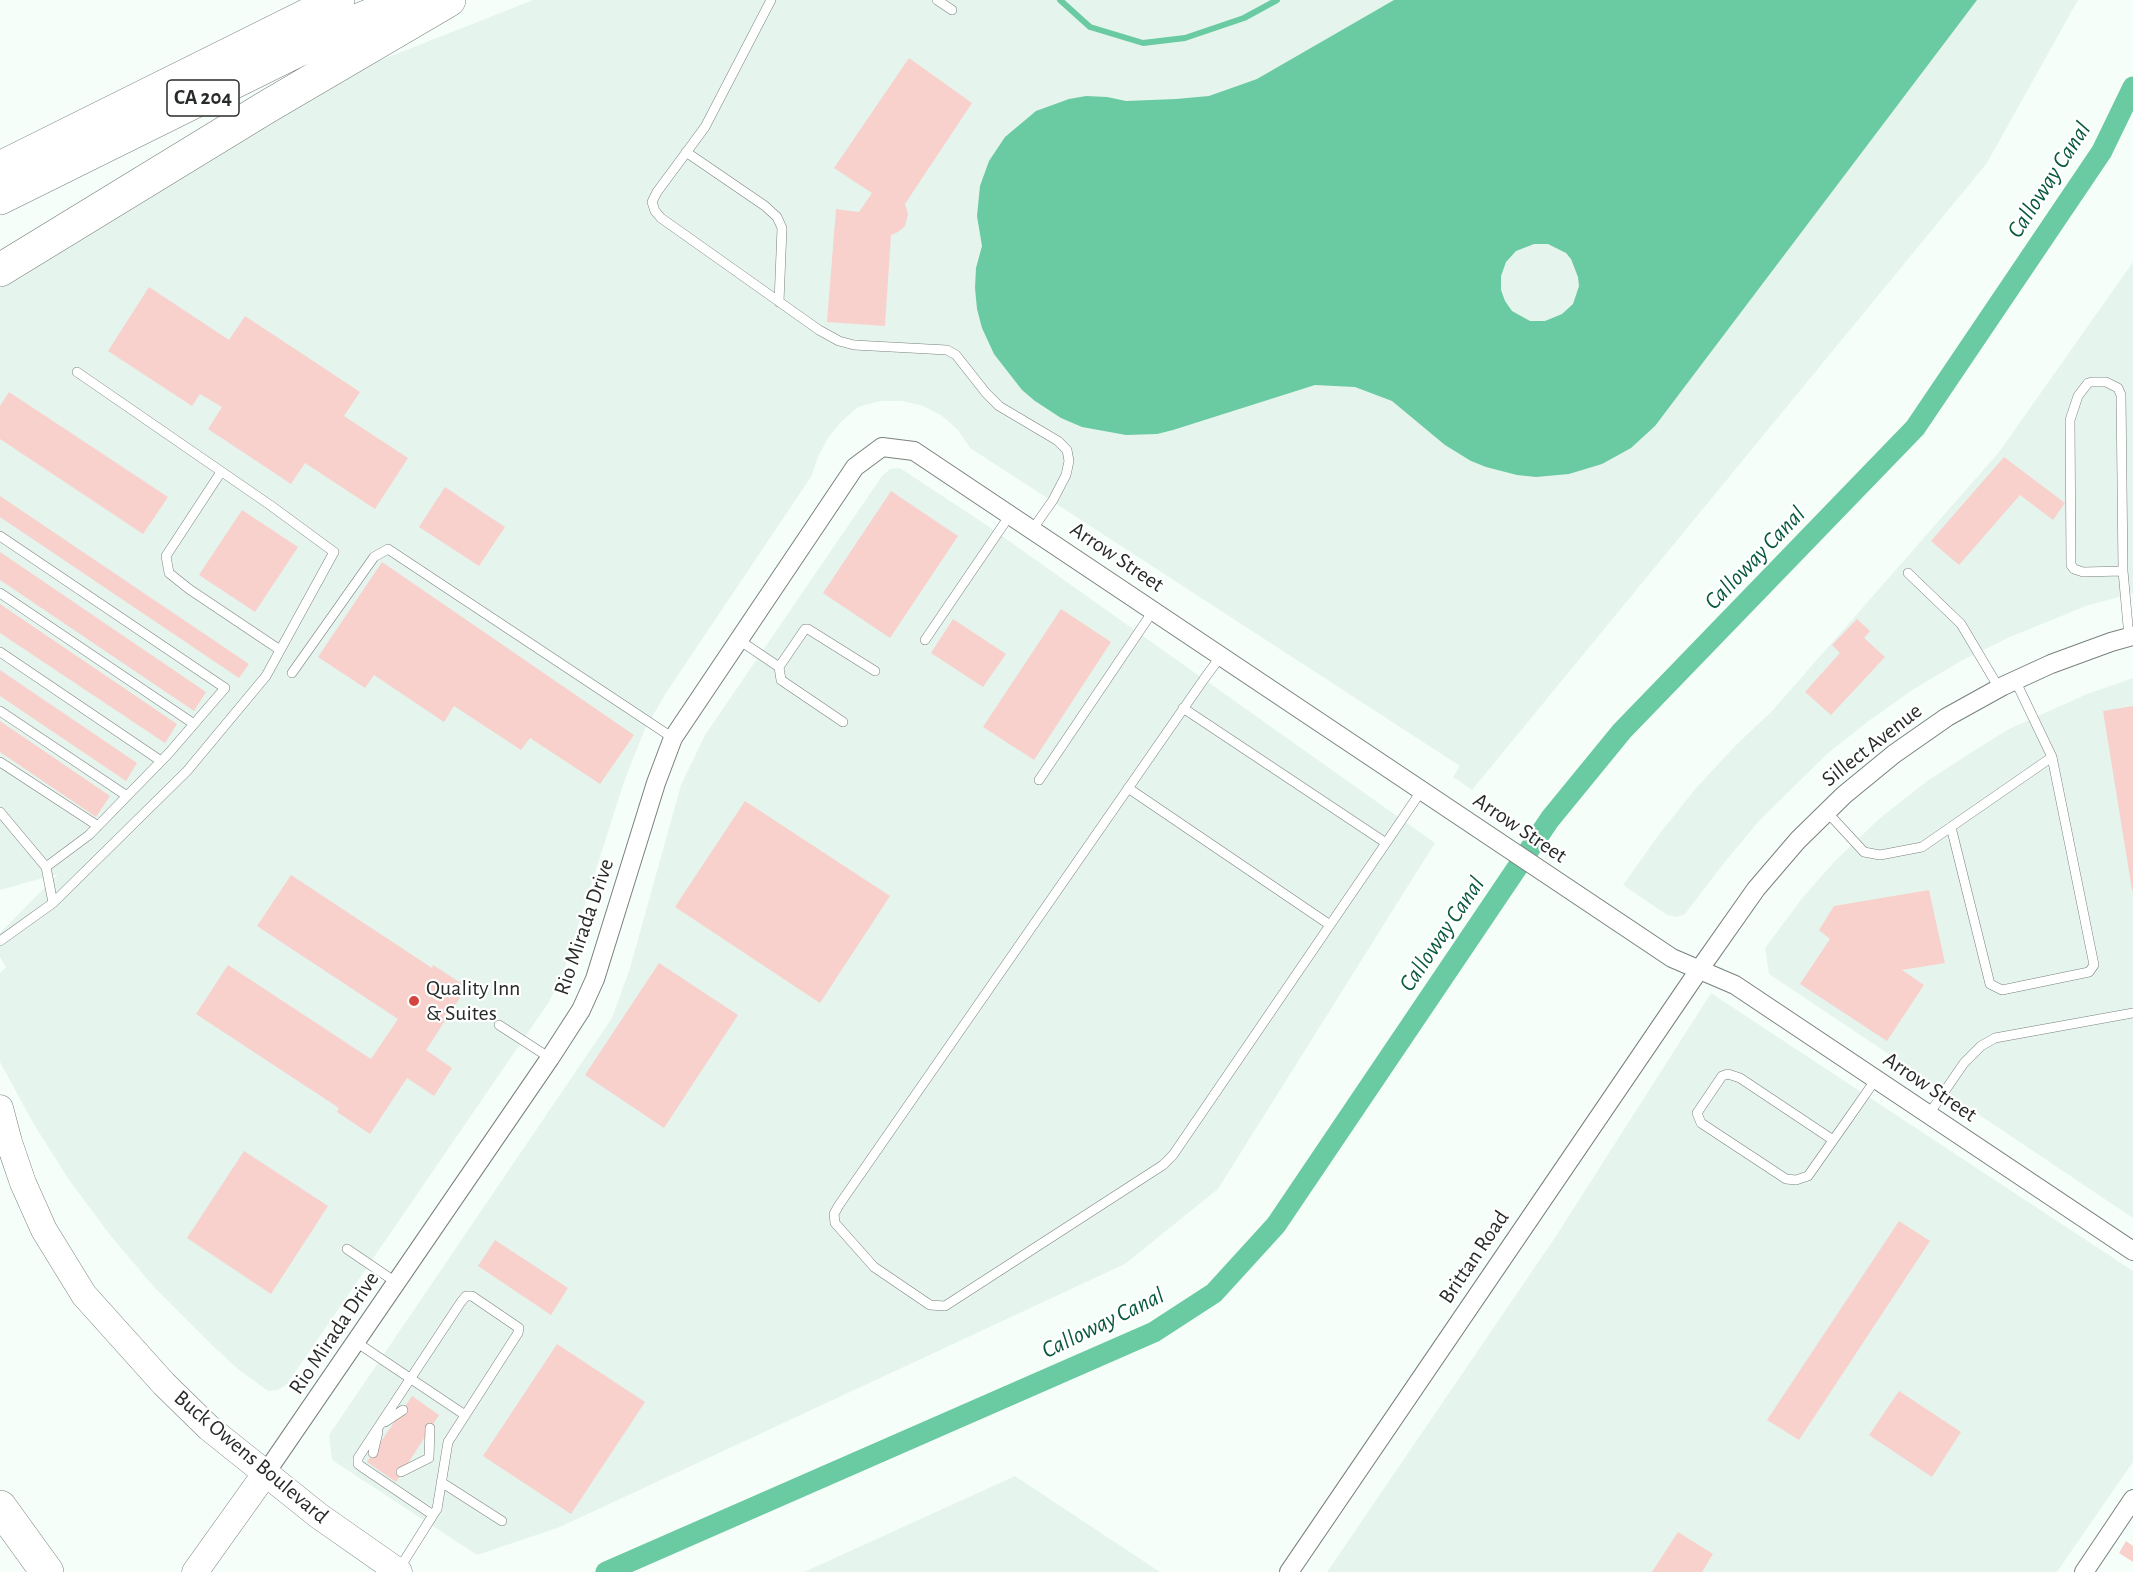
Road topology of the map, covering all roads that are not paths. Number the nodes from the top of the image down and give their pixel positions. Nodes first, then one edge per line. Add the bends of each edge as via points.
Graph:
1 (338, 0) edge
2 (406, 0) edge
3 (449, 0) edge
4 (771, 0) edge
5 (937, 0) edge
6 (952, 10) dead end
7 (686, 152) junction
8 (0, 168) edge
9 (0, 198) edge
10 (0, 270) edge
11 (779, 302) junction
12 (77, 372) dead end
13 (882, 447) joint
14 (221, 471) junction
15 (1010, 515) junction
16 (1032, 530) junction
17 (0, 536) edge
18 (2123, 572) junction
19 (1908, 573) dead end
20 (0, 593) edge
21 (1153, 610) junction
22 (2131, 636) edge
23 (739, 640) junction
24 (925, 640) dead end
25 (280, 650) junction
26 (0, 652) edge
27 (1221, 656) junction
28 (779, 667) junction
29 (875, 671) dead end
30 (292, 673) dead end
31 (2007, 684) junction
32 (1184, 708) junction
33 (0, 711) edge
34 (843, 722) dead end
35 (194, 724) junction
36 (674, 738) junction
37 (2052, 757) junction
38 (161, 761) junction
39 (0, 762) edge
40 (1039, 780) dead end
41 (1128, 788) junction
42 (1422, 790) junction
43 (127, 796) junction
44 (0, 812) edge
45 (1827, 812) junction
46 (98, 826) junction
47 (1951, 827) junction
48 (1386, 843) junction
49 (46, 867) junction
50 (53, 903) junction
51 (1330, 926) junction
52 (0, 941) edge
53 (1699, 970) junction
54 (2133, 1012) edge
55 (499, 1024) dead end
56 (550, 1058) junction
57 (1876, 1079) junction
58 (0, 1108) edge
59 (1929, 1114) junction
60 (1833, 1140) junction
61 (347, 1249) dead end
62 (2133, 1251) edge
63 (397, 1283) junction
64 (356, 1342) junction
65 (410, 1379) junction
66 (403, 1410) dead end
67 (465, 1415) junction
68 (380, 1425) junction
69 (430, 1428) dead end
70 (373, 1454) dead end
71 (429, 1458) junction
72 (444, 1467) junction
73 (401, 1472) dead end
74 (266, 1473) junction
75 (441, 1482) junction
76 (2132, 1502) edge
77 (0, 1506) edge
78 (433, 1515) junction
79 (502, 1521) dead end
80 (47, 1572) edge
81 (195, 1572) edge
82 (399, 1572) edge
83 (1289, 1572) edge
84 (2084, 1572) edge

1 - 8 highway, CA 204
2 - 9 highway, CA 204
3 - 10 highway
4 - 7 lane via 717,106
5 - 6 lane
7 - 11 lane via 777,217 782,228
7 - 11 lane via 657,192 652,202 655,211
11 - 16 lane via 839,341 956,355 999,406 1058,441 1069,462 1066,475
12 - 14 lane
13 - 15 street, Arrow Street via 914,451
13 - 23 street, Rio Mirada Drive via 855,468
14 - 25 lane via 334,552
14 - 25 lane via 166,556 169,573
15 - 16 street, Arrow Street
15 - 24 lane
16 - 21 street, Arrow Street
17 - 35 lane via 225,688
18 - 18 lane via 2121,395 2118,388 2106,382 2092,382 2081,392 2070,420 2071,565 2083,572
18 - 22 lane
19 - 31 lane via 1961,624
20 - 35 lane
21 - 27 street, Arrow Street
21 - 40 lane
22 - 31 street, Sillect Avenue via 2050,664
23 - 28 lane
23 - 36 street, Rio Mirada Drive
25 - 50 lane via 266,676 186,771
26 - 38 lane
27 - 32 lane
27 - 42 street, Arrow Street
28 - 29 lane via 808,629
28 - 34 lane via 780,680
30 - 36 lane via 374,557 388,549
31 - 37 lane
31 - 45 street, Sillect Avenue via 1947,717 1894,754
32 - 41 lane
32 - 48 lane
33 - 43 lane
35 - 38 lane
36 - 56 street, Rio Mirada Drive via 656,783 595,980
37 - 47 lane
37 - 47 lane via 2094,965 2089,972 2002,990 1990,984
38 - 43 lane
39 - 46 lane
41 - 51 lane
41 - 51 lane via 834,1214 835,1223 874,1267 930,1305 945,1306 1163,1165
42 - 48 lane
42 - 53 street, Arrow Street via 1672,958
43 - 46 lane
44 - 49 lane
45 - 47 lane via 1864,852 1880,855 1922,847
45 - 53 street, Sillect Avenue via 1756,889
46 - 49 lane
48 - 51 lane
49 - 50 lane
50 - 52 lane
53 - 57 street, Arrow Street via 1735,985
53 - 83 street, Brittan Road
54 - 59 lane via 1995,1038 1964,1063
55 - 56 lane
56 - 63 street, Rio Mirada Drive
57 - 59 street, Arrow Street
57 - 60 lane
58 - 74 main road, Buck Owens Boulevard via 23,1183 40,1221 84,1295 164,1384 209,1428
59 - 62 street, Arrow Street
60 - 60 lane via 1808,1176 1786,1179 1701,1123 1697,1113 1722,1076 1728,1074
61 - 63 lane
63 - 64 street, Rio Mirada Drive
64 - 65 lane
64 - 74 street, Rio Mirada Drive
65 - 67 lane
65 - 67 lane via 461,1302 472,1296 519,1328
65 - 68 lane
66 - 68 lane
67 - 72 lane via 448,1442
68 - 70 lane
68 - 78 lane via 358,1464
69 - 71 lane
71 - 72 lane
71 - 73 lane
72 - 75 lane
74 - 81 main road
74 - 82 main road, Buck Owens Boulevard
75 - 78 lane
75 - 79 lane
76 - 84 street
77 - 80 highway
78 - 82 lane

